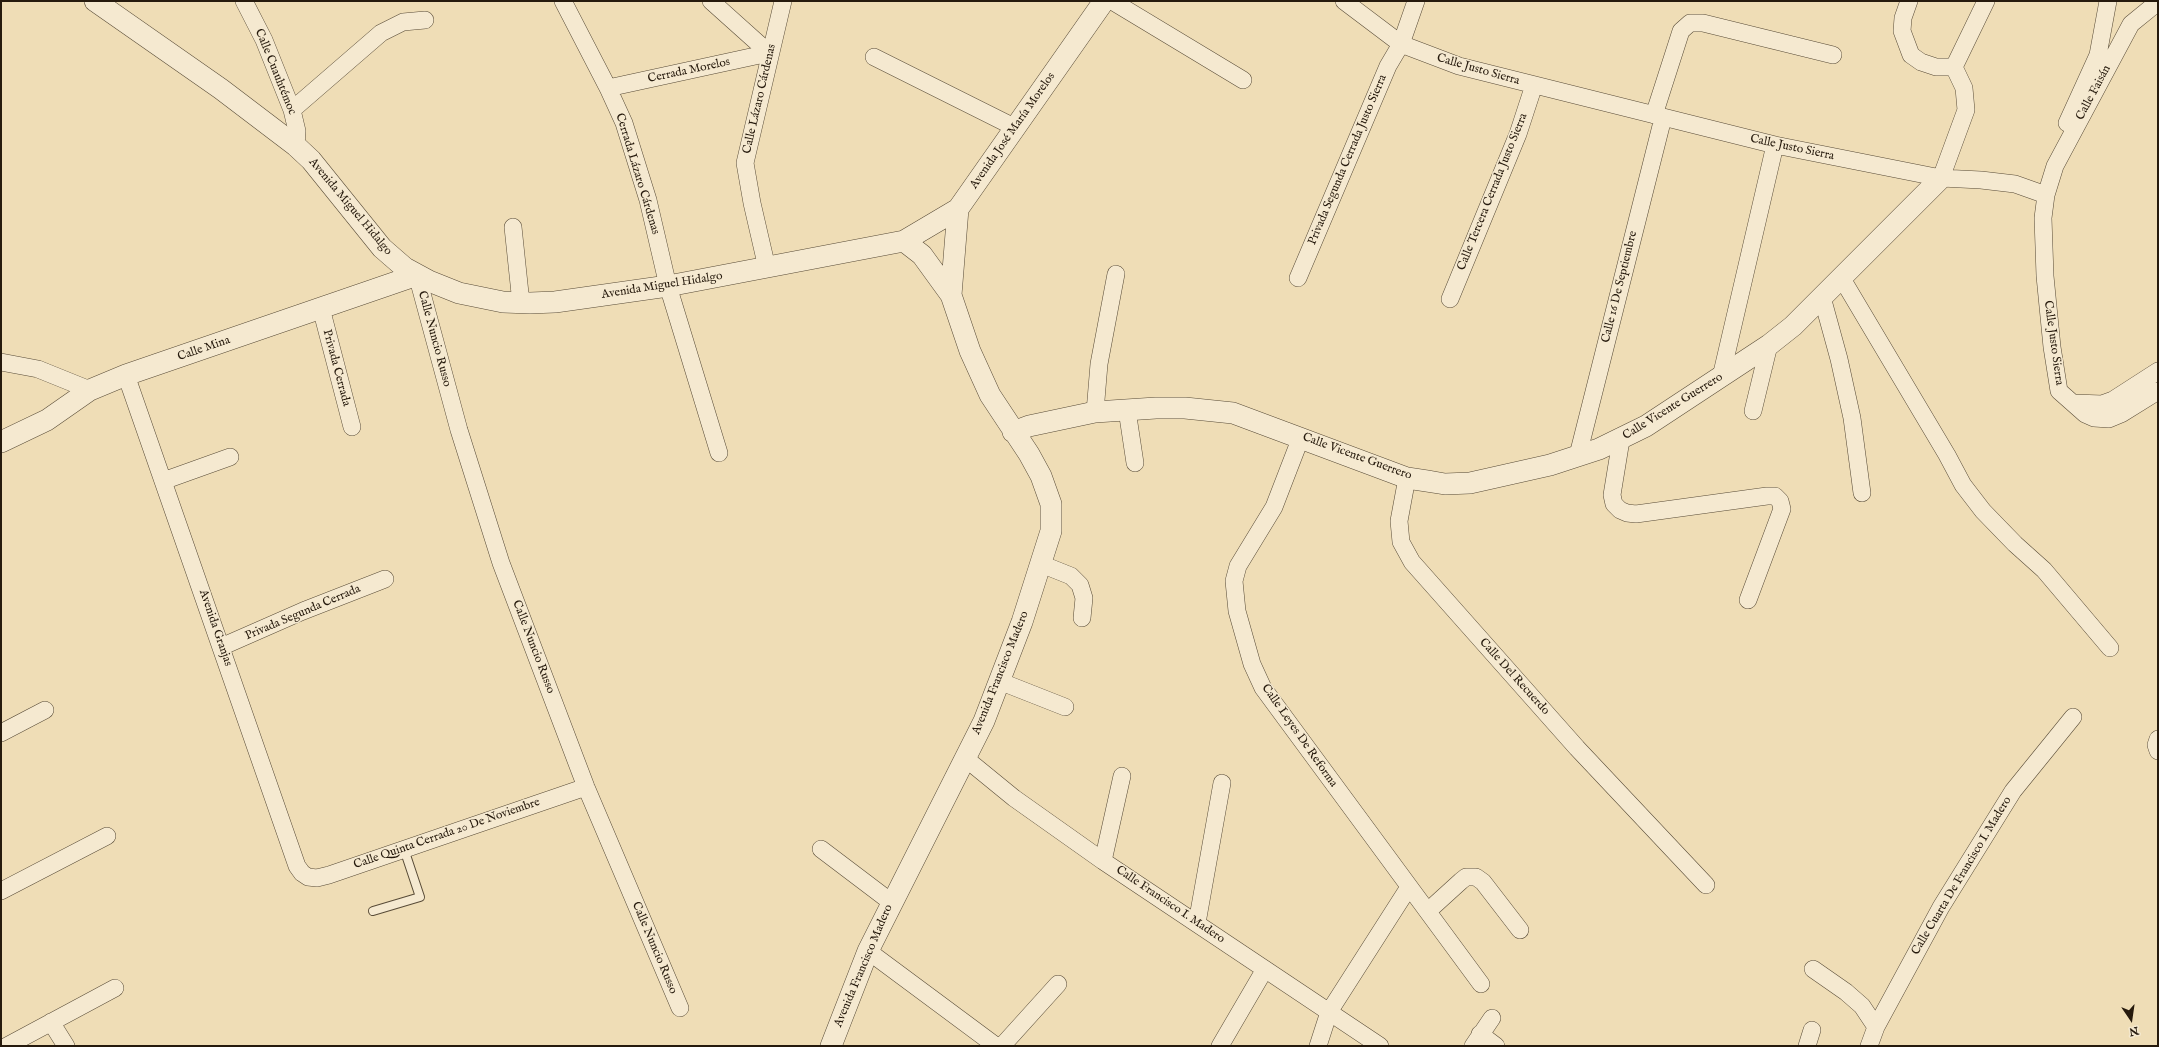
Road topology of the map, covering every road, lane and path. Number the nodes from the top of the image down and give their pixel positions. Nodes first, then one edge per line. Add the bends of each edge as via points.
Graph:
1 (95, 1) edge
2 (244, 1) edge
3 (563, 1) edge
4 (712, 1) edge
5 (783, 1) edge
6 (1104, 1) edge
7 (1112, 1) edge
8 (1344, 1) edge
9 (1416, 1) edge
10 (1909, 1) edge
11 (1986, 1) edge
12 (2108, 1) edge
13 (2158, 2) edge
14 (425, 20) dead end
15 (1401, 44) junction
16 (769, 53) junction
17 (1832, 55) dead end
18 (874, 56) dead end
19 (1954, 67) junction
20 (1243, 80) dead end
21 (1534, 85) junction
22 (608, 88) junction
23 (292, 110) junction
24 (1658, 116) junction
25 (1016, 128) junction
26 (1775, 145) junction
27 (296, 146) junction
28 (2054, 166) junction
29 (1941, 178) junction
30 (2046, 195) junction
31 (958, 209) junction
32 (513, 227) dead end
33 (904, 242) junction
34 (767, 268) junction
35 (1116, 274) dead end
36 (417, 275) junction
37 (1841, 276) junction
38 (1298, 278) dead end
39 (668, 286) junction
40 (951, 295) junction
41 (1822, 297) junction
42 (1450, 299) dead end
43 (521, 303) junction
44 (321, 308) junction
45 (1769, 345) junction
46 (1, 362) edge
47 (2158, 371) edge
48 (126, 375) junction
49 (1721, 377) junction
50 (90, 390) junction
51 (2158, 391) edge
52 (2075, 403) junction
53 (1128, 410) junction
54 (1753, 411) dead end
55 (1095, 412) junction
56 (352, 428) dead end
57 (1014, 432) junction
58 (1301, 437) junction
59 (1621, 440) junction
60 (1, 442) edge
61 (719, 453) dead end
62 (1578, 455) junction
63 (230, 457) dead end
64 (1135, 463) dead end
65 (1407, 478) junction
66 (163, 481) junction
67 (1862, 493) dead end
68 (1042, 564) junction
69 (385, 579) dead end
70 (1748, 600) dead end
71 (1082, 618) dead end
72 (221, 647) junction
73 (2110, 648) dead end
74 (999, 681) junction
75 (1065, 707) dead end
76 (45, 710) dead end
77 (2073, 716) dead end
78 (1, 733) edge
79 (2158, 739) edge
80 (2158, 751) edge
81 (966, 758) junction
82 (1122, 776) dead end
83 (1222, 783) dead end
84 (586, 787) junction
85 (107, 836) dead end
86 (404, 849) junction
87 (821, 849) dead end
88 (1103, 861) junction
89 (308, 877) joint
90 (1706, 885) dead end
91 (1409, 887) junction
92 (1, 891) edge
93 (891, 902) junction
94 (373, 911) dead end
95 (1428, 911) junction
96 (1197, 923) junction
97 (1520, 930) dead end
98 (868, 951) junction
99 (1265, 969) junction
100 (1813, 969) dead end
101 (1058, 984) dead end
102 (1481, 984) dead end
103 (115, 988) dead end
104 (680, 1008) dead end
105 (1329, 1012) junction
106 (1492, 1018) dead end
107 (51, 1022) junction
108 (1876, 1027) junction
109 (1476, 1040) edge
110 (7, 1046) edge
111 (66, 1046) edge
112 (831, 1046) edge
113 (996, 1046) edge
114 (1002, 1046) edge
115 (1220, 1046) edge
116 (1318, 1046) edge
117 (1380, 1046) edge
118 (1496, 1046) edge
119 (1869, 1046) edge

1 - 27 street, Avenida Miguel Hidalgo via 221,89
2 - 23 street, Calle Cuauhtémoc via 264,40
3 - 22 street, Cerrada Lázaro Cárdenas
4 - 16 street
5 - 16 street, Calle Lázaro Cárdenas
6 - 25 street, Avenida José María Morelos
7 - 20 street
8 - 15 street, Calle Justo Sierra
9 - 15 street, Privada Segunda Cerrada Justo Sierra
10 - 19 street via 1903,18 1902,32 1911,55 1936,67
11 - 19 street
12 - 28 street via 2098,55 2070,113
13 - 28 street, Calle Faisán via 2131,24
14 - 23 street via 403,22 382,33
15 - 21 street, Calle Justo Sierra via 1459,66
15 - 38 street, Privada Segunda Cerrada Justo Sierra via 1388,66
16 - 22 street, Cerrada Morelos
16 - 34 street, Calle Lázaro Cárdenas via 745,163
17 - 24 street, Calle 16 De Septiembre via 1703,23 1690,23 1681,31
18 - 25 street
19 - 29 street via 1964,88 1966,110
21 - 24 street, Calle Justo Sierra
21 - 42 street, Calle Tercera Cerrada Justo Sierra via 1515,141
22 - 39 street, Cerrada Lázaro Cárdenas via 624,123 646,193
23 - 27 street, Calle Cuauhtémoc via 297,131
24 - 26 street, Calle Justo Sierra
24 - 62 street, Calle 16 De Septiembre
25 - 31 street, Avenida José María Morelos
26 - 29 street, Calle Justo Sierra
26 - 49 street
27 - 36 street, Avenida Miguel Hidalgo via 311,160 382,248
28 - 30 street, Calle Faisán
29 - 30 street, Calle Justo Sierra via 2015,184
29 - 37 street, Calle Vicente Guerrero
30 - 52 street, Calle Justo Sierra via 2043,218 2045,276 2055,369 2060,391
31 - 33 street, Avenida José María Morelos
31 - 40 street, Avenida Francisco Madero
32 - 43 street
33 - 34 street, Avenida Miguel Hidalgo
33 - 40 street, Avenida Francisco Madero via 922,255
34 - 39 street, Avenida Miguel Hidalgo
35 - 55 street via 1100,364
36 - 43 street, Avenida Miguel Hidalgo via 459,293
36 - 44 street, Calle Mina
36 - 84 street, Calle Nuncio Russo via 459,430 489,526
37 - 41 street, Calle Vicente Guerrero
37 - 73 street via 1947,455 1962,485 2015,544 2044,570
39 - 43 street, Avenida Miguel Hidalgo via 555,302
39 - 61 street
40 - 57 street, Avenida Francisco Madero via 970,351 990,395
41 - 45 street, Calle Vicente Guerrero via 1793,326
41 - 67 street via 1850,411
44 - 48 street, Calle Mina
44 - 56 street, Privada Cerrada
45 - 49 street, Calle Vicente Guerrero
45 - 54 street
46 - 50 street via 38,369
47 - 52 street via 2113,400 2102,404
48 - 50 street, Calle Mina
48 - 66 street, Avenida Granjas
49 - 59 street, Calle Vicente Guerrero
50 - 60 street, Calle Mina via 47,420
51 - 52 street, Calle Justo Sierra via 2110,419 2094,418 2085,414
53 - 55 street, Calle Vicente Guerrero
53 - 58 street, Calle Vicente Guerrero via 1185,408 1218,411
53 - 64 street
55 - 57 street, Calle Vicente Guerrero via 1029,426
57 - 68 street, Avenida Francisco Madero via 1041,476 1051,504 1051,531
58 - 65 street, Calle Vicente Guerrero
58 - 91 street, Calle Leyes De Reforma via 1274,507 1238,566 1234,581 1237,611 1252,664 1263,688
59 - 62 street, Calle Vicente Guerrero
59 - 70 street via 1612,495 1614,504 1627,513 1636,514 1766,496 1775,496 1780,501 1782,509
62 - 65 street, Calle Vicente Guerrero via 1521,473 1470,483 1445,484
63 - 66 street
65 - 90 street, Calle Del Recuerdo via 1399,521 1401,542 1412,562 1577,748
66 - 72 street, Avenida Granjas
68 - 71 street via 1071,576 1080,585 1084,598
68 - 74 street, Avenida Francisco Madero
69 - 72 street, Privada Segunda Cerrada via 303,610
72 - 89 street, Avenida Granjas via 297,866
74 - 75 street
74 - 81 street, Avenida Francisco Madero
76 - 78 street
77 - 108 street, Calle Cuarta De Francisco I. Madero via 2013,791 1941,907
79 - 80 street
81 - 88 street, Calle Francisco I. Madero via 1014,798
81 - 93 street, Avenida Francisco Madero
82 - 88 street
83 - 96 street
84 - 86 street, Calle Quinta Cerrada 20 De Noviembre
84 - 104 street, Calle Nuncio Russo
85 - 92 street
86 - 89 street, Calle Quinta Cerrada 20 De Noviembre via 329,875
86 - 94 lane via 420,897
87 - 93 street
88 - 96 street, Calle Francisco I. Madero
91 - 95 street, Calle Leyes De Reforma
91 - 105 street
93 - 98 street, Avenida Francisco Madero
95 - 97 street via 1466,877 1476,877 1483,882
95 - 102 street, Calle Leyes De Reforma
96 - 99 street, Calle Francisco I. Madero
98 - 112 street, Avenida Francisco Madero
98 - 113 street
99 - 105 street, Calle Francisco I. Madero
99 - 115 street
100 - 108 street via 1862,1006
101 - 114 street
103 - 107 street
105 - 116 street
105 - 117 street, Calle Francisco I. Madero
106 - 109 street
107 - 110 street
107 - 111 street
108 - 119 street, Calle Cuarta De Francisco I. Madero
109 - 118 street

